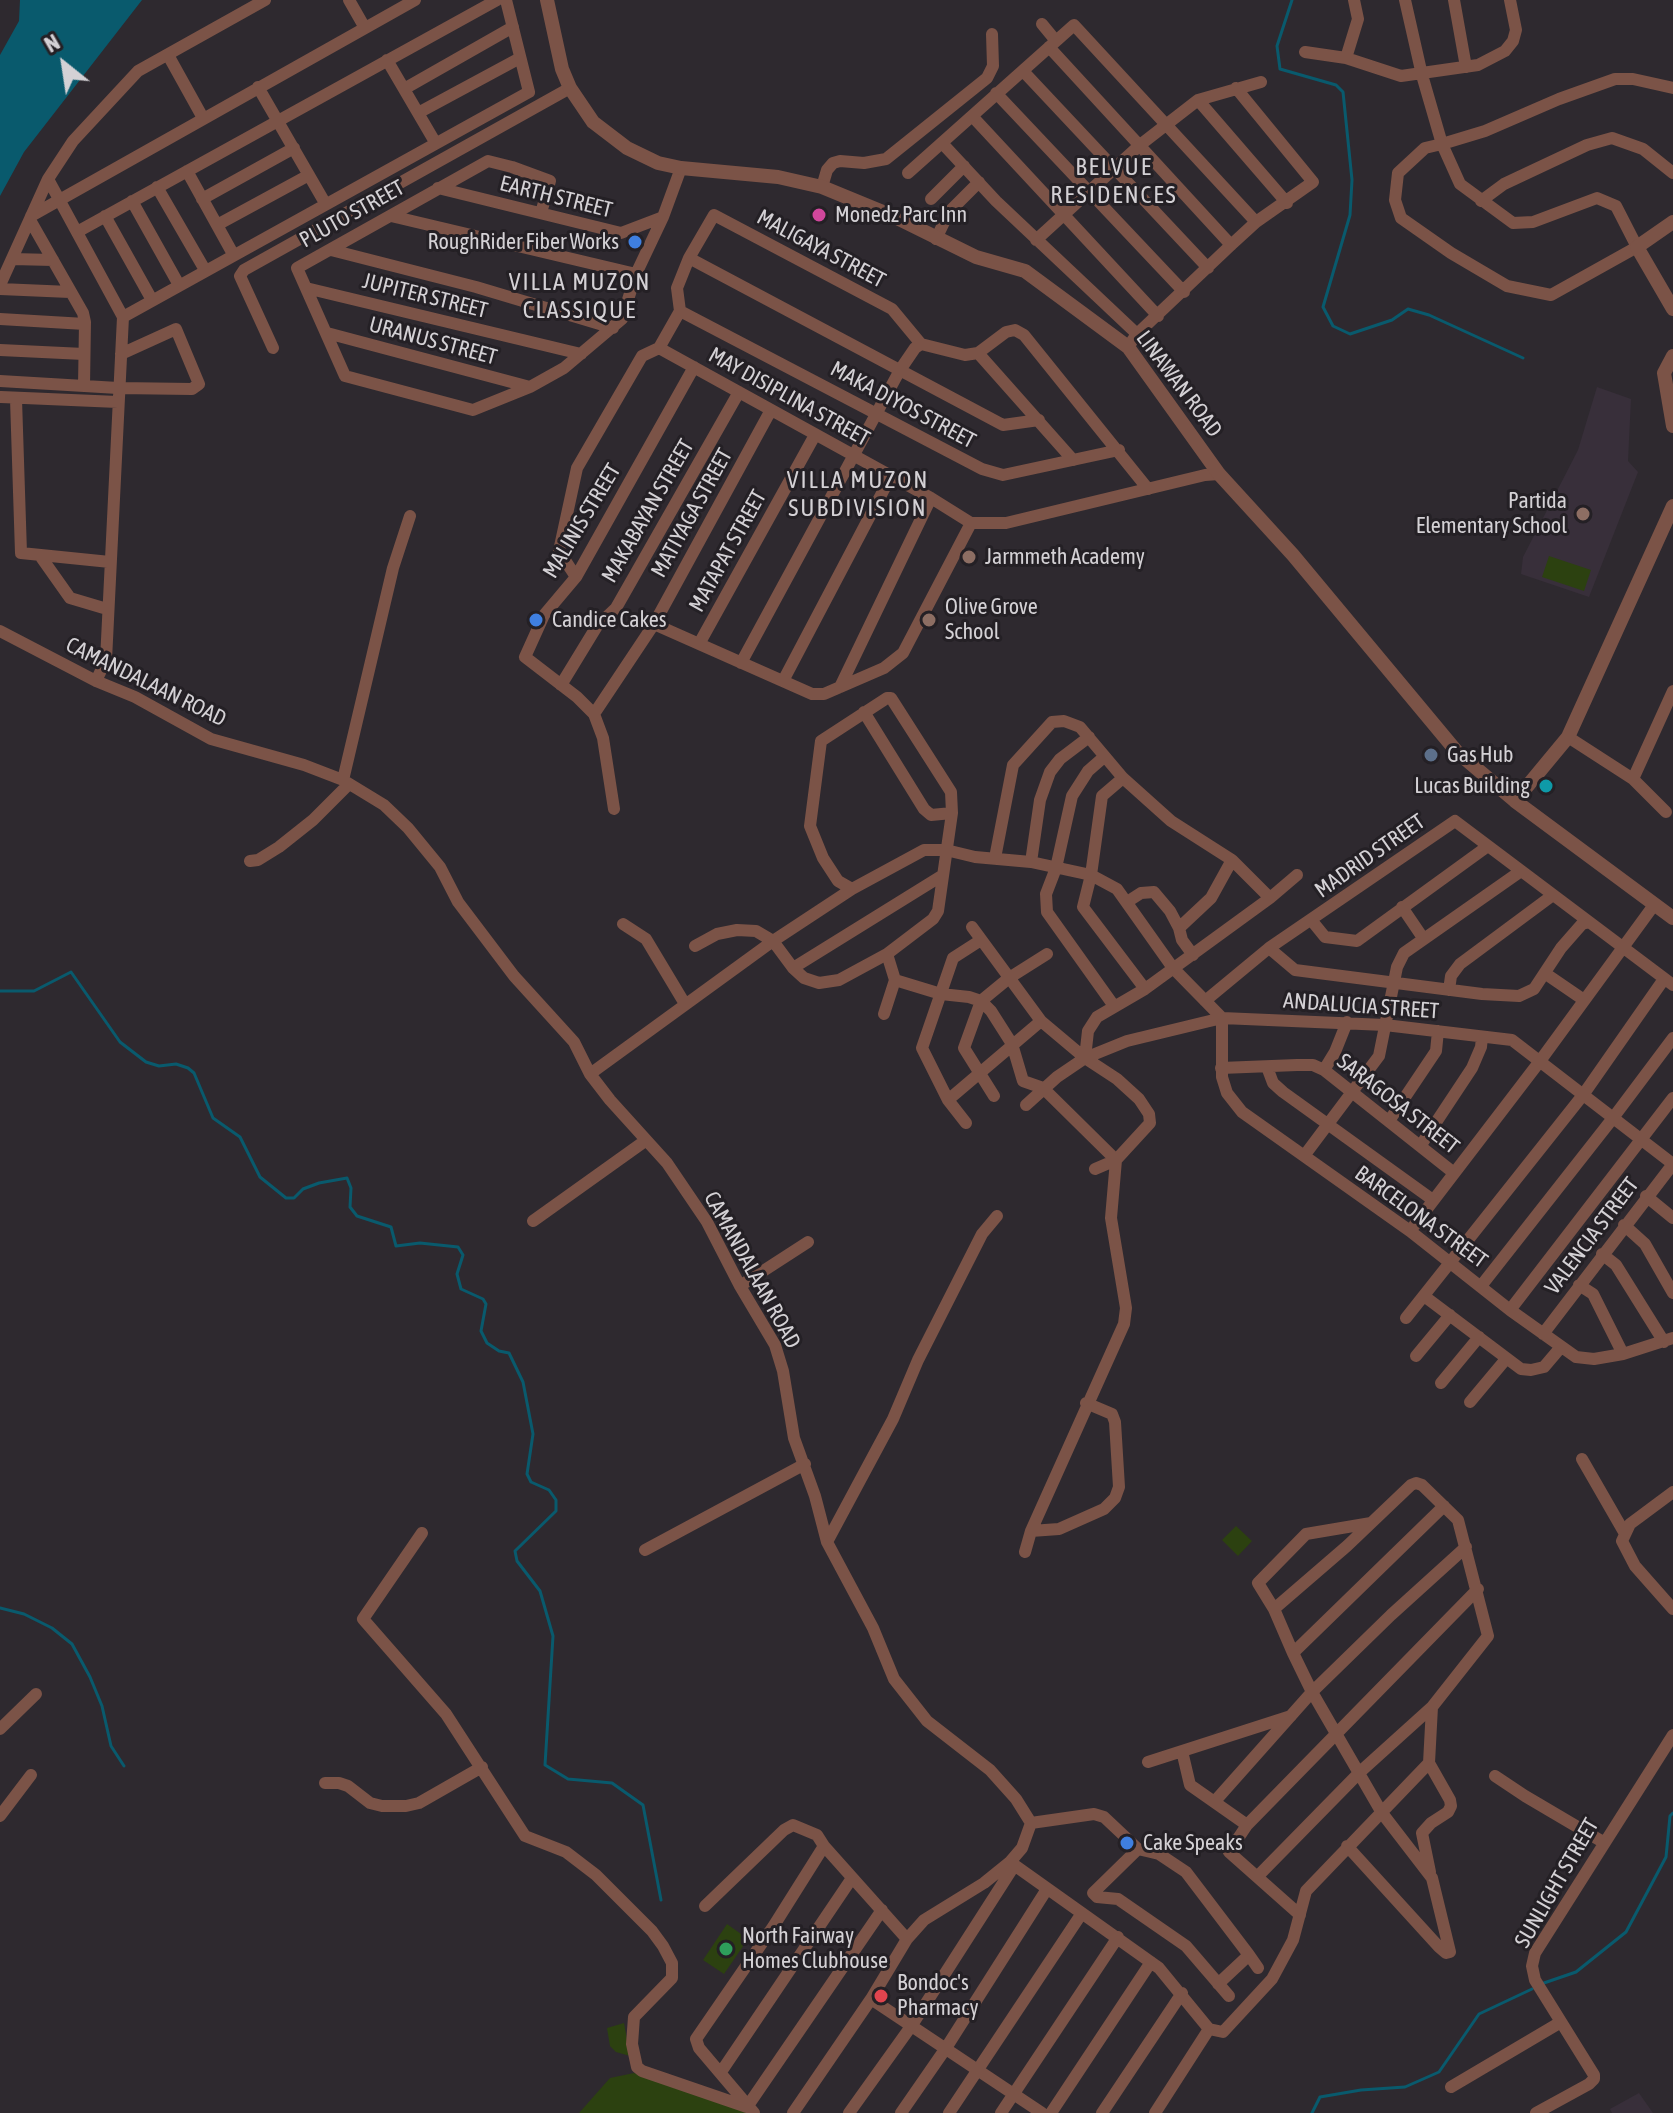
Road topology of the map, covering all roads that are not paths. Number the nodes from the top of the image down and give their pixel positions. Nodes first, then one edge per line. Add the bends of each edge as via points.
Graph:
1 (265, 0) edge
2 (349, 0) edge
3 (415, 0) edge
4 (497, 0) edge
5 (506, 0) edge
6 (547, 0) edge
7 (1354, 0) edge
8 (1405, 0) edge
9 (1454, 0) edge
10 (1510, 0) edge
11 (1042, 24) dead end
12 (513, 27) junction
13 (365, 28) junction
14 (992, 34) dead end
15 (1052, 44) junction
16 (1305, 52) dead end
17 (168, 55) junction
18 (520, 58) junction
19 (1346, 58) junction
20 (387, 60) junction
21 (1466, 67) junction
22 (1023, 71) junction
23 (1422, 75) junction
24 (1261, 82) dead end
25 (258, 87) junction
26 (570, 88) junction
27 (1236, 88) junction
28 (1673, 88) edge
29 (404, 89) junction
30 (996, 93) junction
31 (1198, 100) junction
32 (418, 113) junction
33 (972, 116) junction
34 (203, 118) junction
35 (278, 120) junction
36 (1166, 123) junction
37 (435, 142) junction
38 (942, 143) junction
39 (1442, 144) junction
40 (1140, 145) junction
41 (294, 148) junction
42 (964, 166) junction
43 (681, 168) junction
44 (1114, 169) junction
45 (187, 171) junction
46 (908, 173) dead end
47 (1673, 173) edge
48 (309, 175) junction
49 (48, 179) junction
50 (979, 182) junction
51 (157, 187) junction
52 (822, 187) junction
53 (438, 188) junction
54 (1089, 192) junction
55 (202, 199) junction
56 (931, 199) dead end
57 (60, 200) junction
58 (132, 201) junction
59 (1481, 201) junction
60 (325, 203) junction
61 (1287, 203) junction
62 (541, 213) junction
63 (1062, 215) junction
64 (105, 216) junction
65 (391, 216) junction
66 (663, 217) junction
67 (30, 218) junction
68 (1256, 222) junction
69 (1673, 222) edge
70 (217, 225) junction
71 (77, 232) junction
72 (936, 239) junction
73 (1036, 240) junction
74 (1231, 245) junction
75 (1637, 247) junction
76 (331, 250) junction
77 (233, 254) junction
78 (689, 258) junction
79 (12, 259) junction
80 (53, 260) junction
81 (1208, 268) junction
82 (205, 270) junction
83 (636, 274) junction
84 (179, 285) junction
85 (0, 287) edge
86 (306, 288) junction
87 (70, 292) junction
88 (1184, 292) junction
89 (152, 300) junction
90 (1673, 309) edge
91 (680, 311) junction
92 (1158, 316) junction
93 (123, 317) junction
94 (0, 319) edge
95 (85, 324) junction
96 (613, 328) junction
97 (327, 333) junction
98 (1133, 340) junction
99 (921, 344) junction
100 (273, 348) dead end
101 (659, 348) junction
102 (0, 350) edge
103 (978, 353) junction
104 (84, 354) junction
105 (121, 354) junction
106 (581, 354) junction
107 (1673, 356) edge
108 (694, 367) junction
109 (900, 370) junction
110 (0, 381) edge
111 (84, 386) junction
112 (530, 387) junction
113 (118, 388) junction
114 (739, 392) junction
115 (1, 397) edge
116 (16, 399) junction
117 (118, 402) junction
118 (771, 410) junction
119 (877, 413) junction
120 (1039, 420) junction
121 (1673, 426) edge
122 (815, 435) junction
123 (1119, 450) junction
124 (854, 456) junction
125 (1073, 460) junction
126 (1219, 474) junction
127 (891, 476) junction
128 (1148, 489) junction
129 (931, 498) junction
130 (1673, 506) edge
131 (410, 516) dead end
132 (971, 523) junction
133 (41, 557) junction
134 (110, 562) junction
135 (576, 577) junction
136 (107, 609) junction
137 (654, 624) junction
138 (0, 631) edge
139 (699, 644) junction
140 (741, 663) junction
141 (96, 681) junction
142 (783, 681) junction
143 (561, 685) junction
144 (840, 687) junction
145 (1673, 691) edge
146 (864, 712) junction
147 (594, 714) junction
148 (1089, 737) junction
149 (1568, 737) junction
150 (1104, 757) junction
151 (1123, 778) junction
152 (1633, 779) junction
153 (346, 782) junction
154 (1515, 801) junction
155 (614, 809) dead end
156 (1666, 812) dead end
157 (952, 813) junction
158 (1488, 846) junction
159 (952, 852) junction
160 (995, 858) junction
161 (1232, 860) junction
162 (250, 861) dead end
163 (1031, 862) junction
164 (1056, 868) junction
165 (1521, 871) junction
166 (943, 875) junction
167 (1091, 875) junction
168 (1297, 875) dead end
169 (852, 889) junction
170 (1553, 895) junction
171 (1270, 898) junction
172 (1127, 902) junction
173 (1654, 905) junction
174 (1402, 907) junction
175 (1673, 918) edge
176 (1312, 921) junction
177 (1589, 922) junction
178 (623, 924) dead end
179 (972, 927) dead end
180 (1179, 928) junction
181 (1423, 938) junction
182 (981, 940) junction
183 (773, 941) junction
184 (695, 946) dead end
185 (1269, 948) junction
186 (1623, 948) junction
187 (887, 954) junction
188 (1047, 954) dead end
189 (1193, 955) junction
190 (793, 968) junction
191 (1173, 968) junction
192 (1546, 974) junction
193 (1009, 978) junction
194 (895, 980) junction
195 (1668, 982) edge
196 (1393, 983) junction
197 (1145, 989) junction
198 (1449, 990) junction
199 (941, 994) junction
200 (1584, 1000) junction
201 (981, 1001) junction
202 (1205, 1001) junction
203 (685, 1004) junction
204 (1114, 1006) junction
205 (884, 1014) dead end
206 (1222, 1018) junction
207 (1041, 1021) junction
208 (1347, 1022) junction
209 (1385, 1025) junction
210 (1438, 1031) junction
211 (1482, 1037) junction
212 (1673, 1038) edge
213 (1012, 1044) junction
214 (1085, 1058) junction
215 (1540, 1061) junction
216 (1267, 1067) junction
217 (1221, 1068) junction
218 (1324, 1070) junction
219 (979, 1073) junction
220 (590, 1074) junction
221 (1043, 1088) junction
222 (1352, 1093) junction
223 (1583, 1095) junction
224 (994, 1096) dead end
225 (1673, 1098) edge
226 (948, 1100) junction
227 (1026, 1105) dead end
228 (1613, 1118) junction
229 (1389, 1121) junction
230 (966, 1123) dead end
231 (1326, 1125) junction
232 (1640, 1139) junction
233 (645, 1141) junction
234 (1421, 1145) junction
235 (1304, 1156) junction
236 (1116, 1160) junction
237 (1673, 1164) edge
238 (1095, 1169) dead end
239 (1454, 1173) junction
240 (1646, 1196) junction
241 (1433, 1200) junction
242 (997, 1216) dead end
243 (1673, 1218) edge
244 (533, 1221) dead end
245 (1624, 1225) junction
246 (1410, 1231) junction
247 (808, 1242) dead end
248 (1602, 1254) junction
249 (1451, 1264) junction
250 (1579, 1285) junction
251 (740, 1286) junction
252 (1481, 1286) junction
253 (1673, 1293) edge
254 (1424, 1296) junction
255 (1510, 1310) junction
256 (1450, 1315) junction
257 (1406, 1318) dead end
258 (1543, 1334) junction
259 (1479, 1337) junction
260 (1669, 1340) edge
261 (1561, 1347) junction
262 (1623, 1354) junction
263 (1416, 1356) dead end
264 (1506, 1359) junction
265 (1441, 1383) dead end
266 (1470, 1402) dead end
267 (1086, 1403) junction
268 (1582, 1459) dead end
269 (805, 1464) junction
270 (1673, 1492) edge
271 (1444, 1506) junction
272 (1371, 1523) junction
273 (1031, 1531) junction
274 (1624, 1532) junction
275 (422, 1533) dead end
276 (827, 1542) junction
277 (1466, 1547) junction
278 (645, 1550) dead end
279 (1025, 1552) dead end
280 (1478, 1589) junction
281 (1274, 1609) junction
282 (1673, 1609) edge
283 (1293, 1653) junction
284 (1312, 1692) junction
285 (36, 1694) dead end
286 (1432, 1707) junction
287 (1294, 1715) junction
288 (0, 1729) edge
289 (1336, 1733) junction
290 (1673, 1735) edge
291 (1182, 1751) junction
292 (1148, 1762) dead end
293 (1429, 1763) junction
294 (482, 1767) junction
295 (1360, 1772) junction
296 (31, 1775) dead end
297 (1495, 1776) dead end
298 (325, 1783) dead end
299 (1216, 1800) junction
300 (1382, 1813) junction
301 (0, 1816) edge
302 (1031, 1823) junction
303 (1247, 1825) junction
304 (1603, 1842) junction
305 (824, 1846) junction
306 (1347, 1846) junction
307 (1138, 1849) junction
308 (1012, 1864) junction
309 (1257, 1877) junction
310 (852, 1878) junction
311 (1432, 1878) junction
312 (1047, 1889) junction
313 (705, 1906) dead end
314 (882, 1910) junction
315 (1082, 1913) junction
316 (1300, 1915) junction
317 (1118, 1937) junction
318 (907, 1939) junction
319 (1249, 1955) junction
320 (1151, 1962) junction
321 (1258, 1968) dead end
322 (1218, 1984) junction
323 (1182, 1993) junction
324 (1229, 1996) dead end
325 (871, 1999) junction
326 (1561, 2022) junction
327 (912, 2025) junction
328 (1209, 2029) junction
329 (946, 2048) junction
330 (978, 2069) junction
331 (721, 2072) junction
332 (1451, 2087) dead end
333 (1014, 2094) junction
334 (751, 2110) edge
335 (793, 2113) edge
336 (849, 2113) edge
337 (901, 2113) edge
338 (949, 2113) edge
339 (1001, 2113) edge
340 (1042, 2113) edge
341 (1051, 2113) edge
342 (1102, 2113) edge
343 (1155, 2113) edge
344 (1536, 2113) edge

1 - 17 street
2 - 13 street
3 - 13 street
4 - 20 street
5 - 12 street
6 - 26 street, LINAWAN ROAD
7 - 19 street via 1358,19
8 - 23 street
9 - 21 street
10 - 21 street via 1513,41 1505,51
11 - 15 street
12 - 18 street
12 - 29 street
13 - 25 street
14 - 52 street via 993,66 987,78 886,159 833,163
15 - 22 street
15 - 36 street via 1074,25
15 - 40 street
16 - 19 street
17 - 34 street
17 - 49 street via 138,71 73,141
18 - 32 street
18 - 37 street via 529,92
19 - 23 street via 1401,76
20 - 29 street
20 - 35 street
21 - 23 street
22 - 30 street
22 - 44 street
23 - 39 street
24 - 27 street
25 - 34 street
25 - 35 street
26 - 43 street, LINAWAN ROAD via 593,122 627,148
26 - 100 street via 244,270 240,276
27 - 31 street
27 - 61 street via 1313,182
28 - 39 street via 1615,79
29 - 32 street
30 - 33 street
30 - 54 street
31 - 36 street
31 - 61 street
32 - 37 street
33 - 38 street
33 - 63 street
34 - 57 street
35 - 41 street
35 - 45 street
36 - 40 street
36 - 68 street
37 - 60 street
38 - 42 street
38 - 46 street
39 - 59 street via 1460,184
39 - 75 street via 1425,148 1398,173 1395,200 1401,218 1507,286 1551,295
40 - 44 street
40 - 74 street
41 - 48 street
41 - 55 street
42 - 50 street
42 - 56 street
43 - 52 street, LINAWAN ROAD via 778,177
43 - 66 street
44 - 54 street
44 - 81 street
45 - 51 street
45 - 55 street
47 - 59 street via 1643,149 1612,138 1504,184
48 - 60 street
48 - 70 street
49 - 57 street
49 - 67 street
50 - 72 street via 949,212
50 - 73 street
51 - 58 street
51 - 82 street
52 - 72 street, LINAWAN ROAD
53 - 62 street, EARTH STREET
53 - 62 street, PLUTO STREET via 488,161 550,181
53 - 65 street, PLUTO STREET
54 - 63 street
54 - 88 street
55 - 70 street
57 - 67 street
57 - 71 street
58 - 64 street
58 - 84 street
59 - 75 street via 1513,223 1533,222 1597,198 1616,206
60 - 77 street
61 - 68 street
62 - 66 street, EARTH STREET via 621,233
63 - 73 street
63 - 92 street
64 - 71 street
64 - 89 street
65 - 76 street, PLUTO STREET
65 - 83 street
66 - 83 street
67 - 79 street
67 - 80 street
68 - 74 street
69 - 75 street
70 - 77 street
71 - 93 street
72 - 98 street, LINAWAN ROAD via 1025,271
73 - 98 street
74 - 81 street
75 - 90 street
76 - 86 street, PLUTO STREET via 297,268
76 - 96 street
77 - 82 street
78 - 91 street via 677,288
78 - 99 street, MALIGAYA STREET via 714,215 892,309
78 - 109 street
79 - 80 street
79 - 85 street
80 - 87 street
81 - 88 street
82 - 84 street
83 - 96 street via 622,319
84 - 89 street
85 - 87 street
86 - 97 street
86 - 106 street, JUPITER STREET
87 - 95 street
88 - 92 street
89 - 93 street
91 - 101 street
91 - 119 street, MAKA DIYOS STREET
92 - 98 street
93 - 105 street
94 - 95 street
95 - 104 street
96 - 106 street
97 - 112 street, URANUS STREET
97 - 112 street via 345,376 473,410
98 - 126 street, LINAWAN ROAD
99 - 103 street via 965,355
99 - 109 street
101 - 108 street, MAY DISIPLINA STREET
101 - 135 street via 642,356 577,468 559,551
102 - 104 street
103 - 120 street
103 - 123 street via 1006,332 1024,335
104 - 111 street
105 - 113 street
105 - 113 street via 176,329 199,384 192,389
106 - 112 street
107 - 121 street via 1664,373
108 - 114 street, MAY DISIPLINA STREET
108 - 135 street, MALINIS STREET
109 - 119 street
109 - 120 street via 1003,425
110 - 111 street
111 - 113 street
113 - 117 street
114 - 118 street, MAY DISIPLINA STREET
114 - 143 street, MAKABAYAN STREET via 616,608 597,626
115 - 116 street
116 - 117 street
116 - 133 street via 21,553
117 - 134 street
118 - 122 street, MAY DISIPLINA STREET
118 - 137 street, MATIYAGA STREET
119 - 124 street
119 - 125 street, MAKA DIYOS STREET via 1003,475
120 - 125 street
122 - 124 street, MAY DISIPLINA STREET
122 - 139 street, MATAPAT STREET
123 - 125 street, MAKA DIYOS STREET
123 - 128 street
124 - 127 street, MAY DISIPLINA STREET
124 - 140 street
126 - 128 street
126 - 154 street, LINAWAN ROAD via 1457,752
127 - 129 street, MAY DISIPLINA STREET
127 - 142 street
128 - 132 street via 1006,523
129 - 132 street, MAY DISIPLINA STREET
129 - 144 street
130 - 149 street
131 - 153 street via 393,568
132 - 144 street via 903,653 884,668
133 - 134 street
133 - 136 street via 70,598
134 - 136 street
135 - 143 street, MALINIS STREET via 544,615 525,657
136 - 141 street via 106,660
137 - 139 street
137 - 147 street, MATIYAGA STREET
138 - 141 street, CAMANDALAAN ROAD
139 - 140 street
140 - 142 street
141 - 153 street, CAMANDALAAN ROAD via 211,739
142 - 144 street via 812,694
143 - 147 street, MALINIS STREET
145 - 152 street
146 - 157 street via 924,809 931,815
146 - 157 street via 891,698 951,792
146 - 169 street via 821,741 810,826 838,881
147 - 155 street
148 - 150 street
148 - 160 street via 1080,727 1052,722 1013,765
148 - 163 street via 1050,772 1040,800
149 - 152 street
149 - 154 street
150 - 151 street
150 - 164 street via 1072,796
151 - 161 street via 1171,821
151 - 167 street via 1102,796
152 - 156 street
153 - 162 street via 313,820 279,847
153 - 220 street, CAMANDALAAN ROAD via 384,805 408,828 514,976 574,1042
154 - 173 street, LINAWAN ROAD
157 - 159 street
158 - 165 street, MADRID STREET
158 - 174 street
158 - 176 street, MADRID STREET via 1455,821
159 - 160 street
159 - 166 street
159 - 169 street via 924,850
160 - 163 street
161 - 171 street
161 - 180 street via 1211,898
163 - 164 street
164 - 167 street
164 - 204 street via 1046,894 1047,912
165 - 170 street, MADRID STREET
165 - 181 street
166 - 187 street via 933,919
166 - 190 street
167 - 172 street via 1117,889
167 - 197 street via 1083,907
168 - 171 street
169 - 183 street
170 - 177 street, MADRID STREET
170 - 198 street via 1460,964
171 - 189 street
172 - 180 street via 1154,892
172 - 191 street
173 - 175 street, LINAWAN ROAD
173 - 186 street
174 - 176 street via 1357,941 1325,937
174 - 181 street
176 - 185 street, MADRID STREET
177 - 186 street, MADRID STREET
177 - 192 street via 1575,932
178 - 203 street via 646,939
179 - 182 street
180 - 189 street
181 - 196 street via 1404,953
182 - 193 street
182 - 199 street via 953,958
183 - 184 street via 756,931 737,930
183 - 190 street
183 - 203 street
185 - 196 street via 1295,970
185 - 202 street, MADRID STREET
186 - 195 street, MADRID STREET
186 - 200 street
187 - 190 street via 839,980 819,983
187 - 194 street
188 - 193 street
189 - 191 street
191 - 197 street
191 - 202 street
192 - 198 street via 1534,989 1519,996
192 - 200 street
193 - 201 street
193 - 207 street
194 - 199 street
194 - 205 street
195 - 223 street
196 - 198 street
196 - 209 street
197 - 204 street
199 - 201 street
199 - 226 street via 922,1048
200 - 215 street
201 - 213 street
201 - 219 street via 964,1048
202 - 206 street
203 - 220 street
204 - 214 street via 1088,1031
206 - 208 street, ANDALUCIA STREET
206 - 214 street, ANDALUCIA STREET via 1127,1041
206 - 217 street, BARCELONA STREET
207 - 213 street
207 - 214 street
208 - 209 street, ANDALUCIA STREET
208 - 218 street
209 - 210 street, ANDALUCIA STREET
209 - 222 street via 1379,1056
210 - 211 street, ANDALUCIA STREET
210 - 229 street via 1436,1051
211 - 215 street, ANDALUCIA STREET via 1512,1040
211 - 234 street via 1472,1068
212 - 228 street
213 - 219 street
213 - 221 street via 1023,1081
214 - 221 street, ANDALUCIA STREET
214 - 236 street via 1117,1079 1149,1114 1150,1123
215 - 223 street, ANDALUCIA STREET
215 - 239 street
216 - 217 street, SARAGOSA STREET
216 - 218 street, SARAGOSA STREET via 1313,1065
216 - 231 street via 1273,1083
217 - 235 street, BARCELONA STREET via 1227,1093 1242,1112
218 - 222 street, SARAGOSA STREET
219 - 224 street
219 - 226 street
220 - 233 street, CAMANDALAAN ROAD
221 - 227 street, ANDALUCIA STREET
221 - 236 street
222 - 229 street, SARAGOSA STREET
222 - 231 street
223 - 228 street, ANDALUCIA STREET
223 - 249 street
225 - 232 street
226 - 230 street
228 - 232 street, ANDALUCIA STREET
228 - 252 street
229 - 234 street, SARAGOSA STREET
231 - 235 street
231 - 241 street
232 - 237 street, ANDALUCIA STREET
232 - 255 street
233 - 244 street
233 - 251 street, CAMANDALAAN ROAD via 667,1163 707,1222
234 - 239 street, SARAGOSA STREET
235 - 246 street, BARCELONA STREET
236 - 238 street
236 - 267 street via 1111,1218 1126,1308 1124,1324
237 - 240 street, VALENCIA STREET
239 - 241 street
240 - 243 street
240 - 245 street, VALENCIA STREET
241 - 246 street
242 - 276 street via 982,1234
245 - 248 street, VALENCIA STREET
245 - 253 street via 1645,1244
246 - 249 street, BARCELONA STREET
247 - 251 street
248 - 250 street, VALENCIA STREET
248 - 260 street via 1616,1265
249 - 252 street, BARCELONA STREET
249 - 254 street
250 - 258 street, VALENCIA STREET
250 - 262 street via 1593,1294
251 - 269 street, CAMANDALAAN ROAD via 775,1345 794,1438
252 - 255 street, BARCELONA STREET
254 - 256 street
254 - 257 street
255 - 258 street, BARCELONA STREET
256 - 259 street
256 - 263 street
258 - 261 street, BARCELONA STREET
259 - 264 street
259 - 265 street
260 - 262 street, BARCELONA STREET
261 - 262 street, BARCELONA STREET via 1576,1357
261 - 264 street via 1544,1367 1531,1370
264 - 266 street
267 - 273 street
267 - 273 street via 1112,1414 1115,1422 1115,1498 1104,1509 1059,1529
268 - 274 street
269 - 276 street, CAMANDALAAN ROAD
269 - 278 street
270 - 274 street
271 - 272 street via 1416,1483
271 - 277 street via 1458,1520
271 - 283 street
272 - 281 street
272 - 281 street via 1306,1534 1258,1583
273 - 279 street
274 - 282 street via 1622,1541 1635,1566
275 - 294 street via 363,1619 446,1714
276 - 302 street, CAMANDALAAN ROAD via 894,1679 927,1721 990,1770
277 - 280 street
277 - 284 street
280 - 286 street via 1488,1636
280 - 289 street
281 - 283 street
283 - 284 street
284 - 287 street
284 - 289 street
285 - 288 street
286 - 293 street
286 - 295 street
287 - 291 street
287 - 299 street
289 - 295 street
289 - 303 street
290 - 304 street, SUNLIGHT STREET
291 - 292 street
291 - 299 street via 1190,1785
293 - 300 street
293 - 311 street via 1451,1806 1422,1833
294 - 298 street via 406,1806 370,1803 348,1786
294 - 334 street via 525,1836 566,1852 596,1875 652,1931 672,1963 672,1978 634,2017 637,2067
295 - 300 street
295 - 309 street
296 - 301 street
297 - 304 street
299 - 303 street
300 - 306 street
300 - 311 street
302 - 307 street via 1100,1814
302 - 308 street
303 - 309 street via 1229,1852
304 - 326 street, SUNLIGHT STREET via 1535,1953 1535,1980
305 - 310 street
305 - 313 street via 817,1835 793,1825
305 - 331 street via 696,2039
306 - 311 street via 1446,1953 1450,1952
306 - 316 street via 1306,1891
307 - 319 street via 1159,1854 1186,1872
307 - 322 street via 1093,1893 1118,1899 1186,1946
308 - 312 street
308 - 318 street via 924,1920
308 - 327 street
309 - 316 street
310 - 314 street
310 - 331 street
312 - 315 street
312 - 329 street
314 - 318 street
314 - 334 street
315 - 317 street
315 - 330 street
316 - 328 street via 1272,1979 1223,2032
317 - 320 street
317 - 333 street
318 - 325 street
319 - 321 street
319 - 322 street
320 - 323 street
320 - 341 street
322 - 324 street
323 - 328 street
323 - 342 street
325 - 327 street
325 - 335 street
326 - 332 street
326 - 344 street, SUNLIGHT STREET via 1594,2079
327 - 329 street
327 - 336 street
328 - 343 street
329 - 330 street
329 - 337 street
330 - 333 street
330 - 338 street
331 - 334 street
333 - 339 street
333 - 340 street

